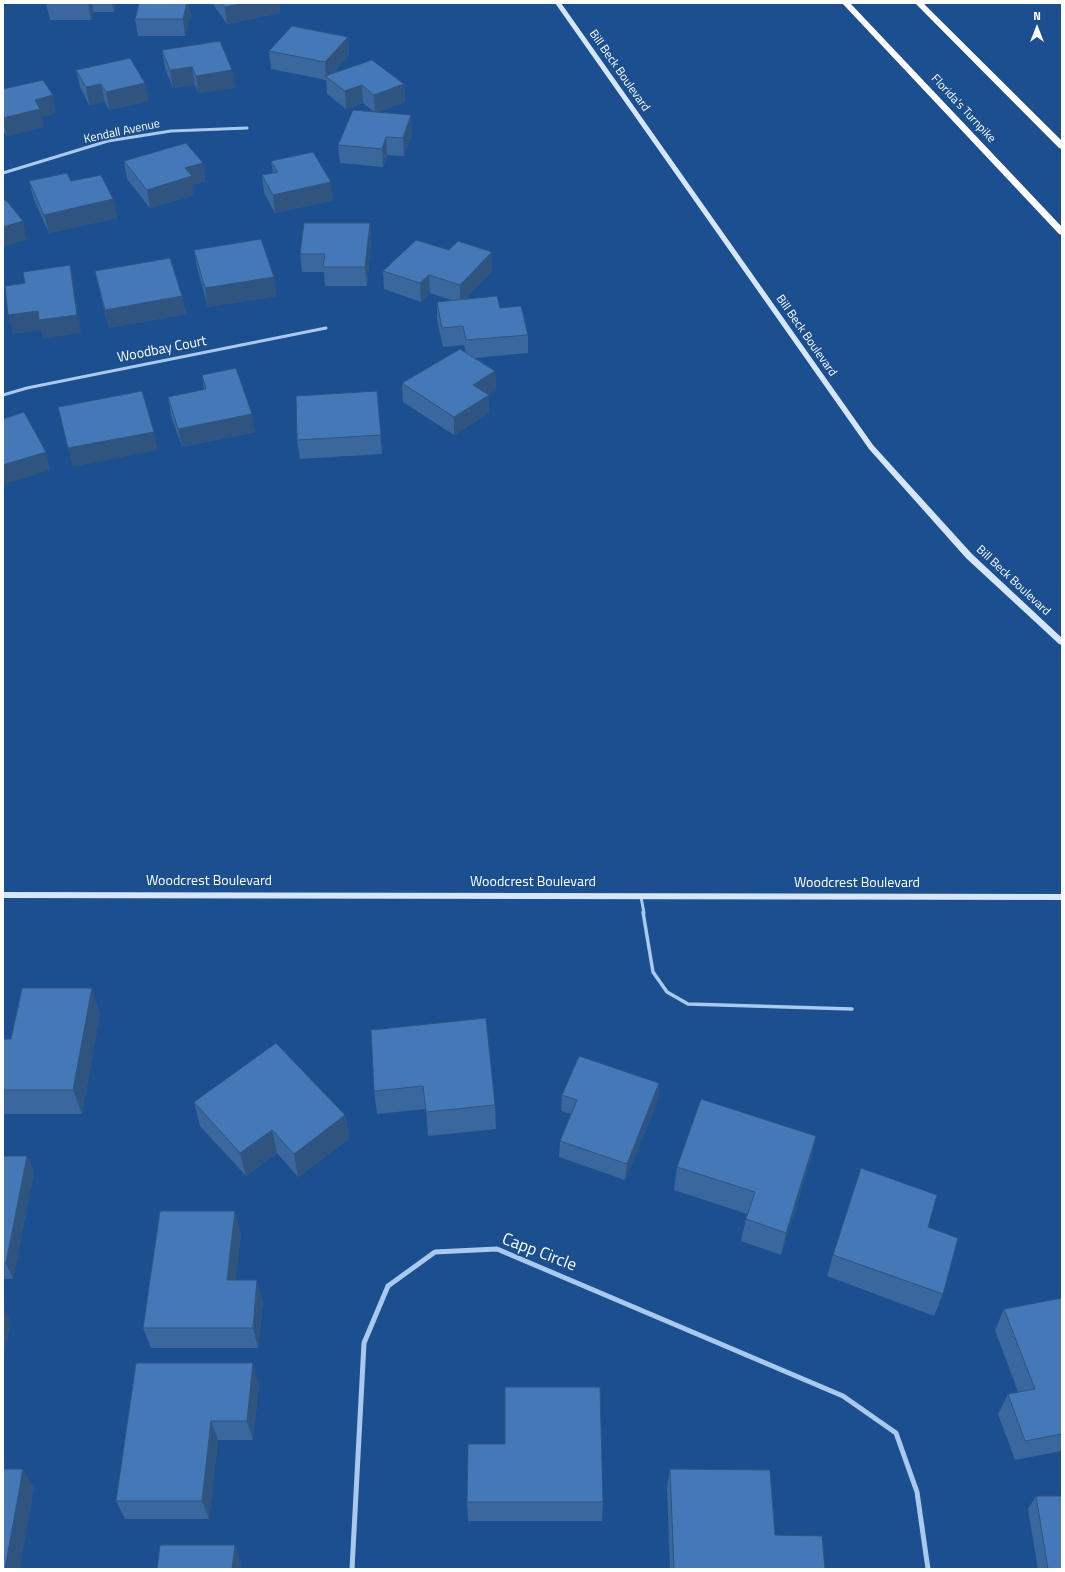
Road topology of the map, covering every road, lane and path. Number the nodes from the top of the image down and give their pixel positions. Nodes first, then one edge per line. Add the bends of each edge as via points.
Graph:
1 (558, 3) edge
2 (562, 3) edge
3 (846, 3) edge
4 (919, 3) edge
5 (565, 14) junction
6 (247, 128) dead end
7 (1062, 146) edge
8 (3, 173) edge
9 (1062, 232) edge
10 (326, 328) dead end
11 (3, 395) edge
12 (1062, 642) edge
13 (3, 895) edge
14 (641, 897) junction
15 (1062, 897) edge
16 (852, 1009) dead end
17 (352, 1569) edge
18 (928, 1569) edge

1 - 5 street, Bill Beck Boulevard
2 - 5 street, Bill Beck Boulevard
3 - 9 highway, Florida's Turnpike
4 - 7 highway
5 - 12 street, Bill Beck Boulevard via 871,448 969,556
6 - 8 street, Kendall Avenue via 171,131 108,141
10 - 11 street, Woodbay Court
13 - 14 street, Woodcrest Boulevard
14 - 15 street, Woodcrest Boulevard
14 - 16 lane via 653,972 667,992 688,1004
17 - 18 street, Capp Circle via 364,1343 388,1286 435,1252 497,1249 843,1396 896,1433 917,1492

